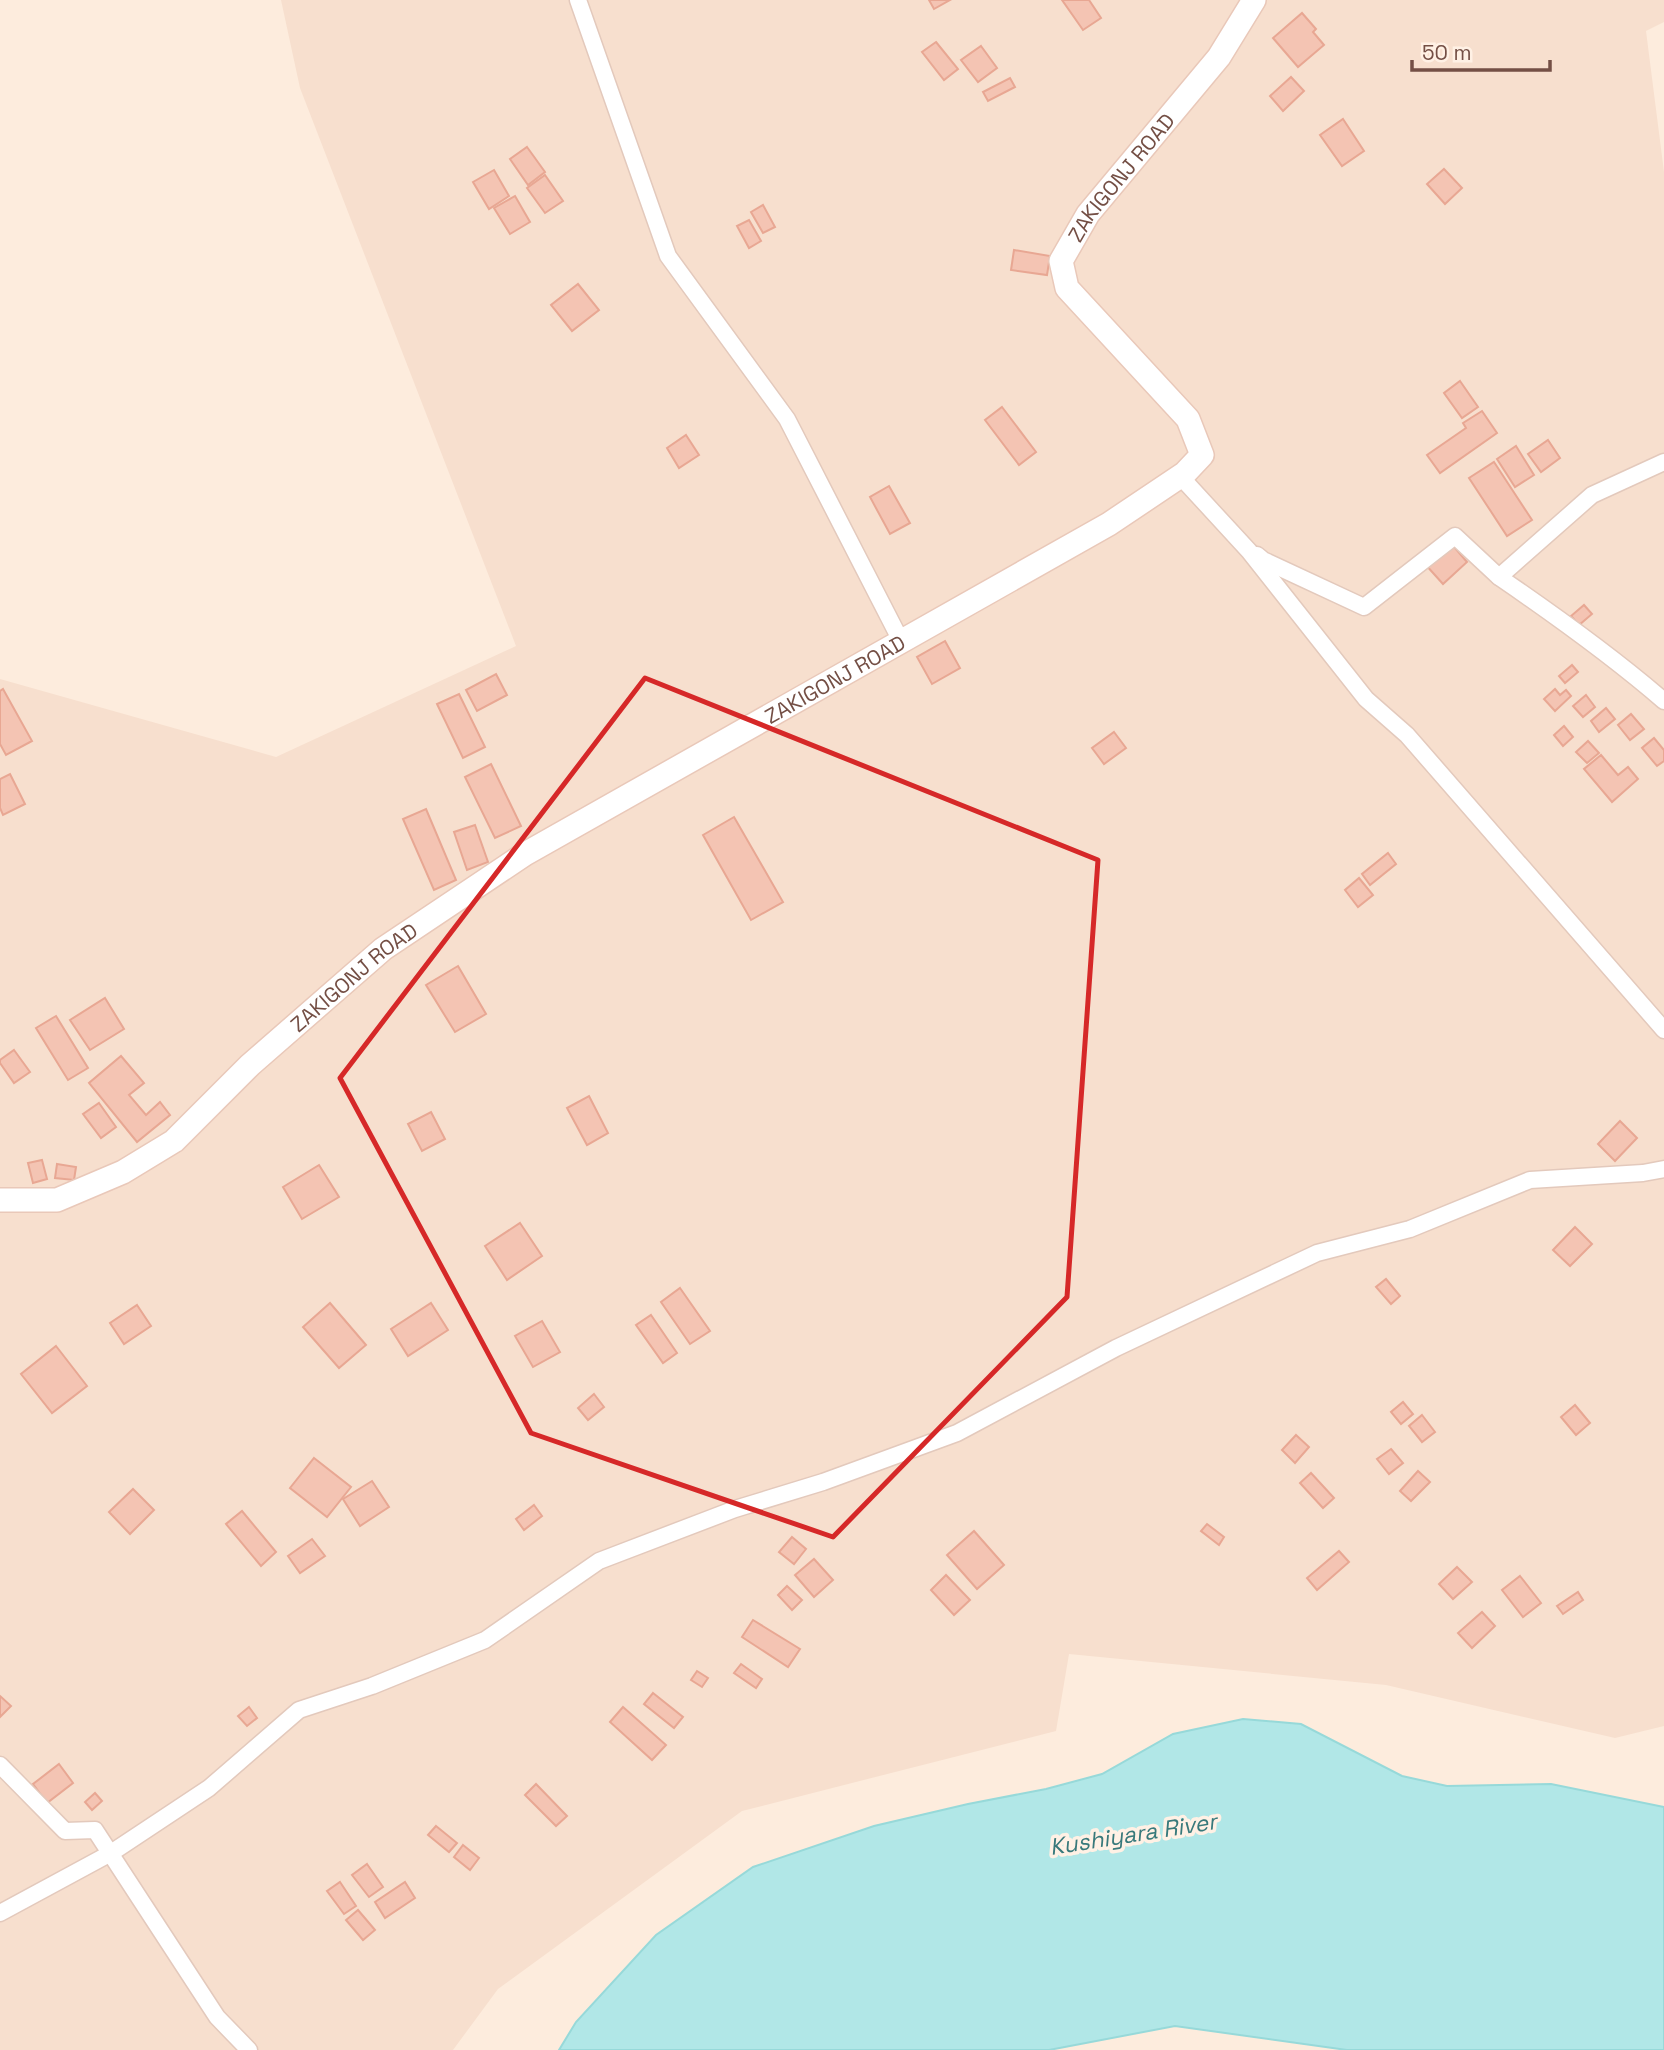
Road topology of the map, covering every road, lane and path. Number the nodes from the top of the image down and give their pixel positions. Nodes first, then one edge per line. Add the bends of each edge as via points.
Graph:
1 (578, 0) edge
2 (1254, 0) edge
3 (1664, 462) edge
4 (1182, 475) junction
5 (1499, 577) junction
6 (901, 641) junction
7 (1664, 701) edge
8 (1664, 1030) edge
9 (1664, 1168) edge
10 (0, 1200) edge
11 (0, 1765) edge
12 (111, 1853) junction
13 (0, 1913) edge
14 (249, 2050) edge

1 - 6 street via 668,256 787,419
2 - 4 main road, ZAKIGONJ ROAD via 1219,57 1088,214 1061,261 1067,288 1188,419 1202,455
3 - 5 street via 1592,495
4 - 5 street via 1263,560 1364,607 1455,536
4 - 6 main road, ZAKIGONJ ROAD via 1109,524
4 - 8 street via 1250,551 1366,699 1407,735
5 - 7 street
6 - 10 main road, ZAKIGONJ ROAD via 525,854 383,949 250,1065 174,1141 123,1172 57,1200
9 - 12 street via 1530,1180 1410,1229 1317,1253 1115,1348 957,1433 599,1561 485,1640 299,1710 209,1788
11 - 12 street via 65,1831 95,1830
12 - 13 street
12 - 14 street via 217,2017

